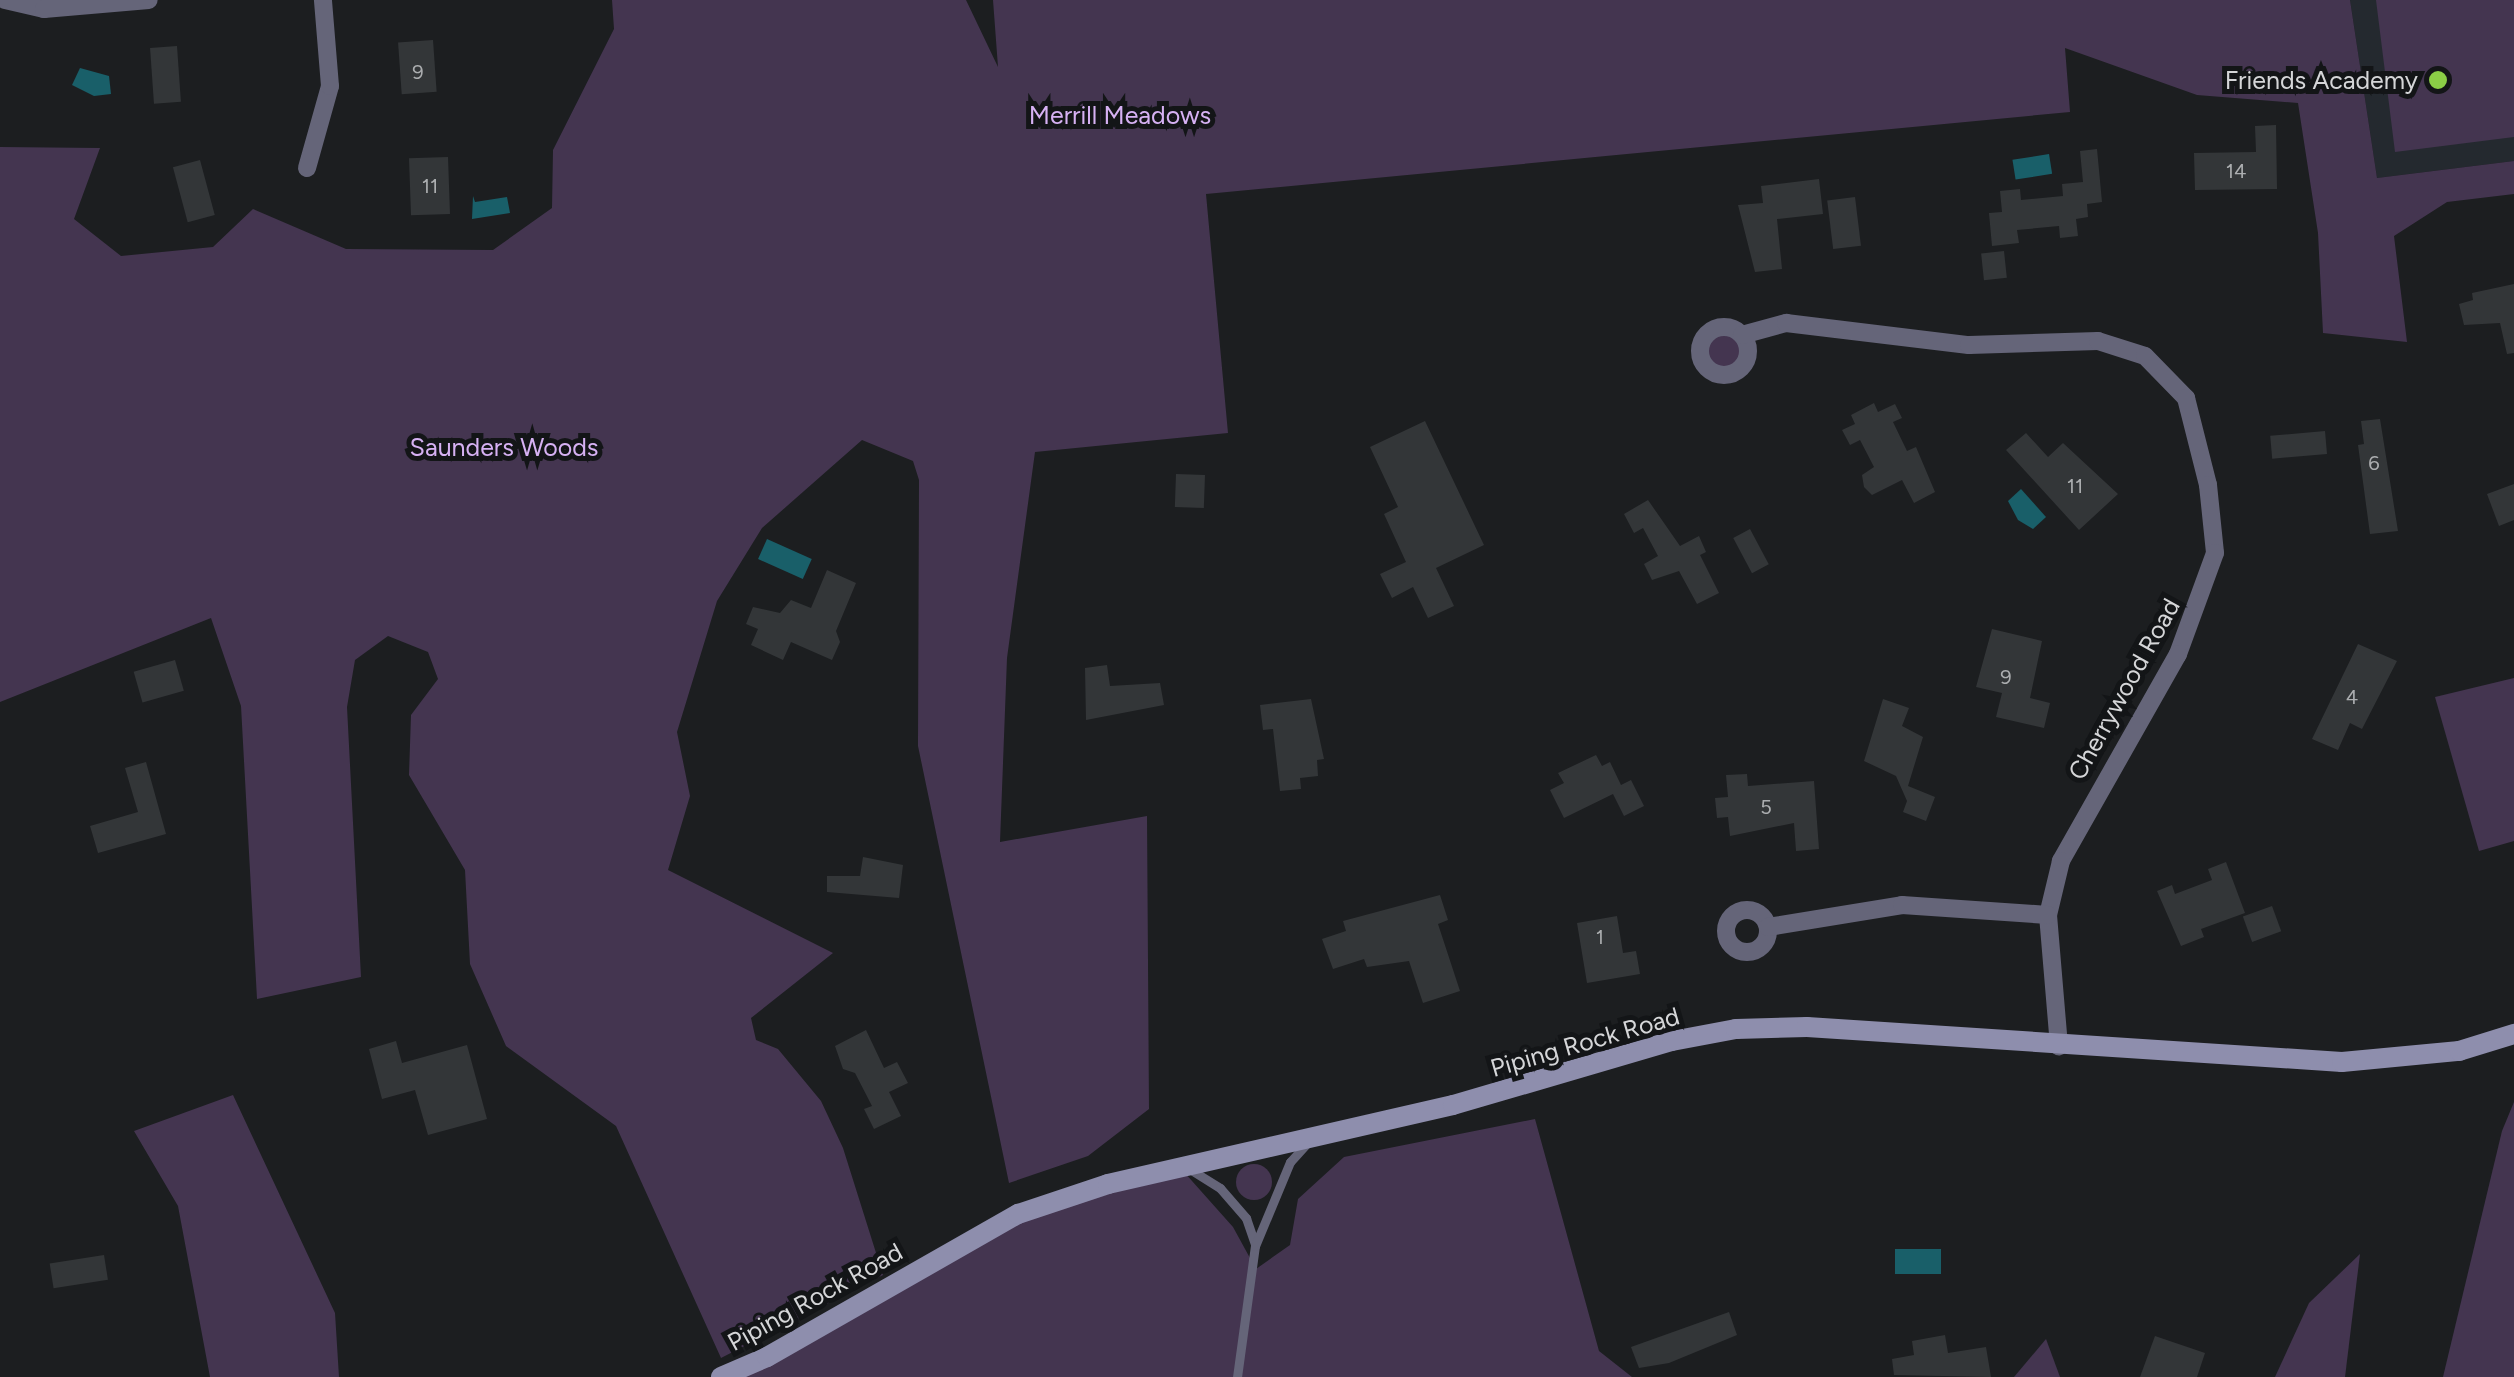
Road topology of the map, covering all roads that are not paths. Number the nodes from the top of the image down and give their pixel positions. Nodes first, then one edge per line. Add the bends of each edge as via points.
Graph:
1 (5, 0) edge
2 (149, 0) edge
3 (323, 0) edge
4 (307, 168) dead end
5 (1742, 335) dead end
6 (2048, 915) junction
7 (1768, 927) dead end
8 (2514, 1034) edge
9 (2058, 1047) junction
10 (1315, 1137) junction
11 (1185, 1166) junction
12 (1255, 1246) junction
13 (721, 1377) edge
14 (1237, 1377) edge

1 - 2 street via 44,9
3 - 4 street via 330,86
5 - 6 street, Cherrywood Road via 1786,323 1968,345 2098,341 2146,356 2186,398 2214,521 2207,586 2178,654 2070,836
6 - 7 street via 1902,905
6 - 9 street, Cherrywood Road
8 - 9 street, Piping Rock Road via 2459,1051 2342,1062
9 - 10 street, Piping Rock Road via 1736,1029
10 - 11 street, Piping Rock Road
10 - 12 lane via 1290,1162
11 - 12 lane via 1220,1188 1246,1218
11 - 13 street, Piping Rock Road via 1018,1214 767,1358
12 - 14 lane

